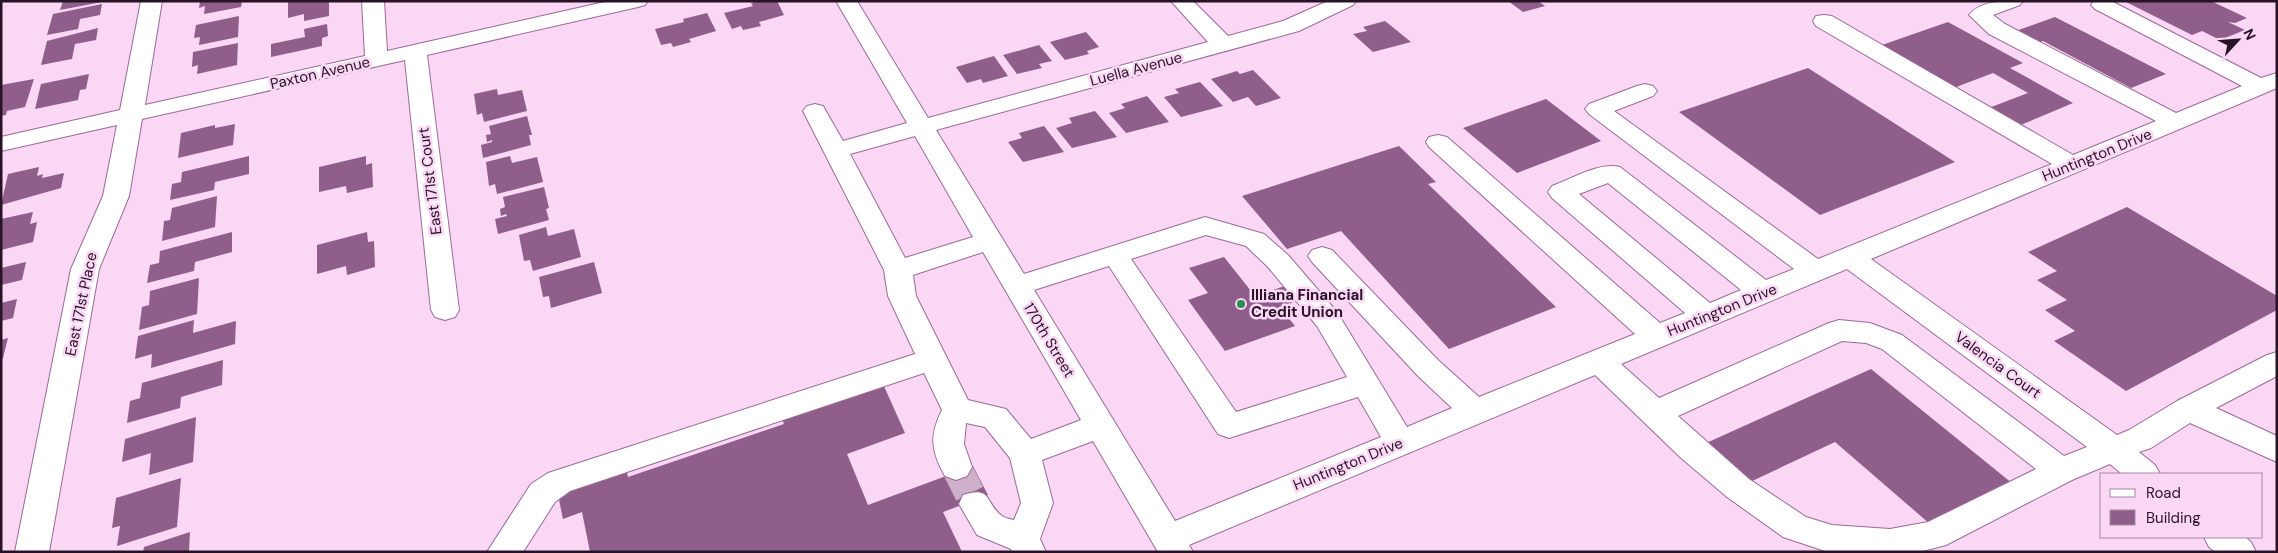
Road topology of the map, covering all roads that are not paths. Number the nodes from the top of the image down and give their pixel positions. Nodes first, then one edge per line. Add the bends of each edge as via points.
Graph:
1 (152, 1) edge
2 (373, 1) edge
3 (638, 1) edge
4 (846, 1) edge
5 (1182, 1) edge
6 (1346, 1) edge
7 (2013, 1) edge
8 (2102, 5) dead end
9 (591, 6) edge
10 (1824, 21) dead end
11 (1223, 44) junction
12 (415, 52) junction
13 (376, 60) junction
14 (2269, 84) edge
15 (1645, 91) dead end
16 (815, 111) dead end
17 (132, 115) junction
18 (2176, 122) junction
19 (922, 128) junction
20 (1438, 142) dead end
21 (1, 144) edge
22 (836, 150) junction
23 (2072, 165) junction
24 (989, 241) junction
25 (1115, 255) junction
26 (1322, 256) dead end
27 (1850, 257) junction
28 (898, 270) junction
29 (1816, 271) junction
30 (1016, 286) junction
31 (1763, 293) junction
32 (445, 310) dead end
33 (1707, 316) junction
34 (1657, 337) junction
35 (933, 359) junction
36 (1599, 361) junction
37 (2277, 363) edge
38 (1365, 383) junction
39 (2188, 408) junction
40 (957, 410) junction
41 (1474, 412) junction
42 (1655, 413) junction
43 (1100, 426) junction
44 (1400, 443) junction
45 (2113, 449) junction
46 (2277, 450) edge
47 (1025, 454) junction
48 (956, 467) tunnel mouth
49 (2061, 471) junction
50 (2143, 473) edge
51 (975, 504) tunnel mouth
52 (2222, 538) edge
53 (1172, 545) edge
54 (1026, 546) edge
55 (32, 552) edge
56 (504, 552) edge
57 (2239, 552) edge

1 - 17 street, East 171st Place
2 - 13 street
3 - 9 street, Paxton Avenue
4 - 19 street, 170th Street
5 - 11 street
6 - 11 street, Luella Avenue via 1291,26
7 - 18 street via 1982,11 1980,15 1997,29
8 - 14 street
9 - 12 street, Paxton Avenue
10 - 23 street
11 - 19 street, Luella Avenue
12 - 13 street, Paxton Avenue
12 - 32 street, East 171st Court
13 - 17 street, Paxton Avenue
14 - 18 street, Huntington Drive
15 - 29 street via 1597,108
16 - 22 street
17 - 21 street, Paxton Avenue
17 - 55 street, East 171st Place via 116,196 85,269
18 - 23 street, Huntington Drive
19 - 22 street, Luella Avenue
19 - 24 street, 170th Street
20 - 34 street
22 - 28 street
23 - 27 street, Huntington Drive
24 - 28 street
24 - 30 street, 170th Street
25 - 30 street
25 - 38 street via 1205,226 1255,240 1278,261 1327,319
25 - 38 street via 1229,426
26 - 41 street
27 - 29 street, Huntington Drive
27 - 45 street, Valencia Court
28 - 35 street via 902,296
29 - 31 street, Huntington Drive
30 - 43 street, 170th Street
31 - 33 street, Huntington Drive
31 - 33 street via 1611,173 1561,192
33 - 34 street, Huntington Drive
34 - 36 street, Huntington Drive
35 - 40 street
35 - 56 street via 559,482 542,493
36 - 41 street, Huntington Drive
36 - 42 street
37 - 39 street
38 - 44 street
39 - 45 street via 2140,439
39 - 46 street
40 - 47 street via 995,417
40 - 48 street via 948,429 948,444
41 - 44 street, Huntington Drive
42 - 49 street via 1738,488 1796,527 1832,539 1890,543 1934,535
42 - 49 street via 1839,330 1854,330 1892,342
43 - 47 street
43 - 53 street, 170th Street
44 - 53 street, Huntington Drive
45 - 49 street
45 - 50 street, Valencia Court
47 - 54 street via 1037,503
51 - 54 street via 990,525
52 - 57 street

